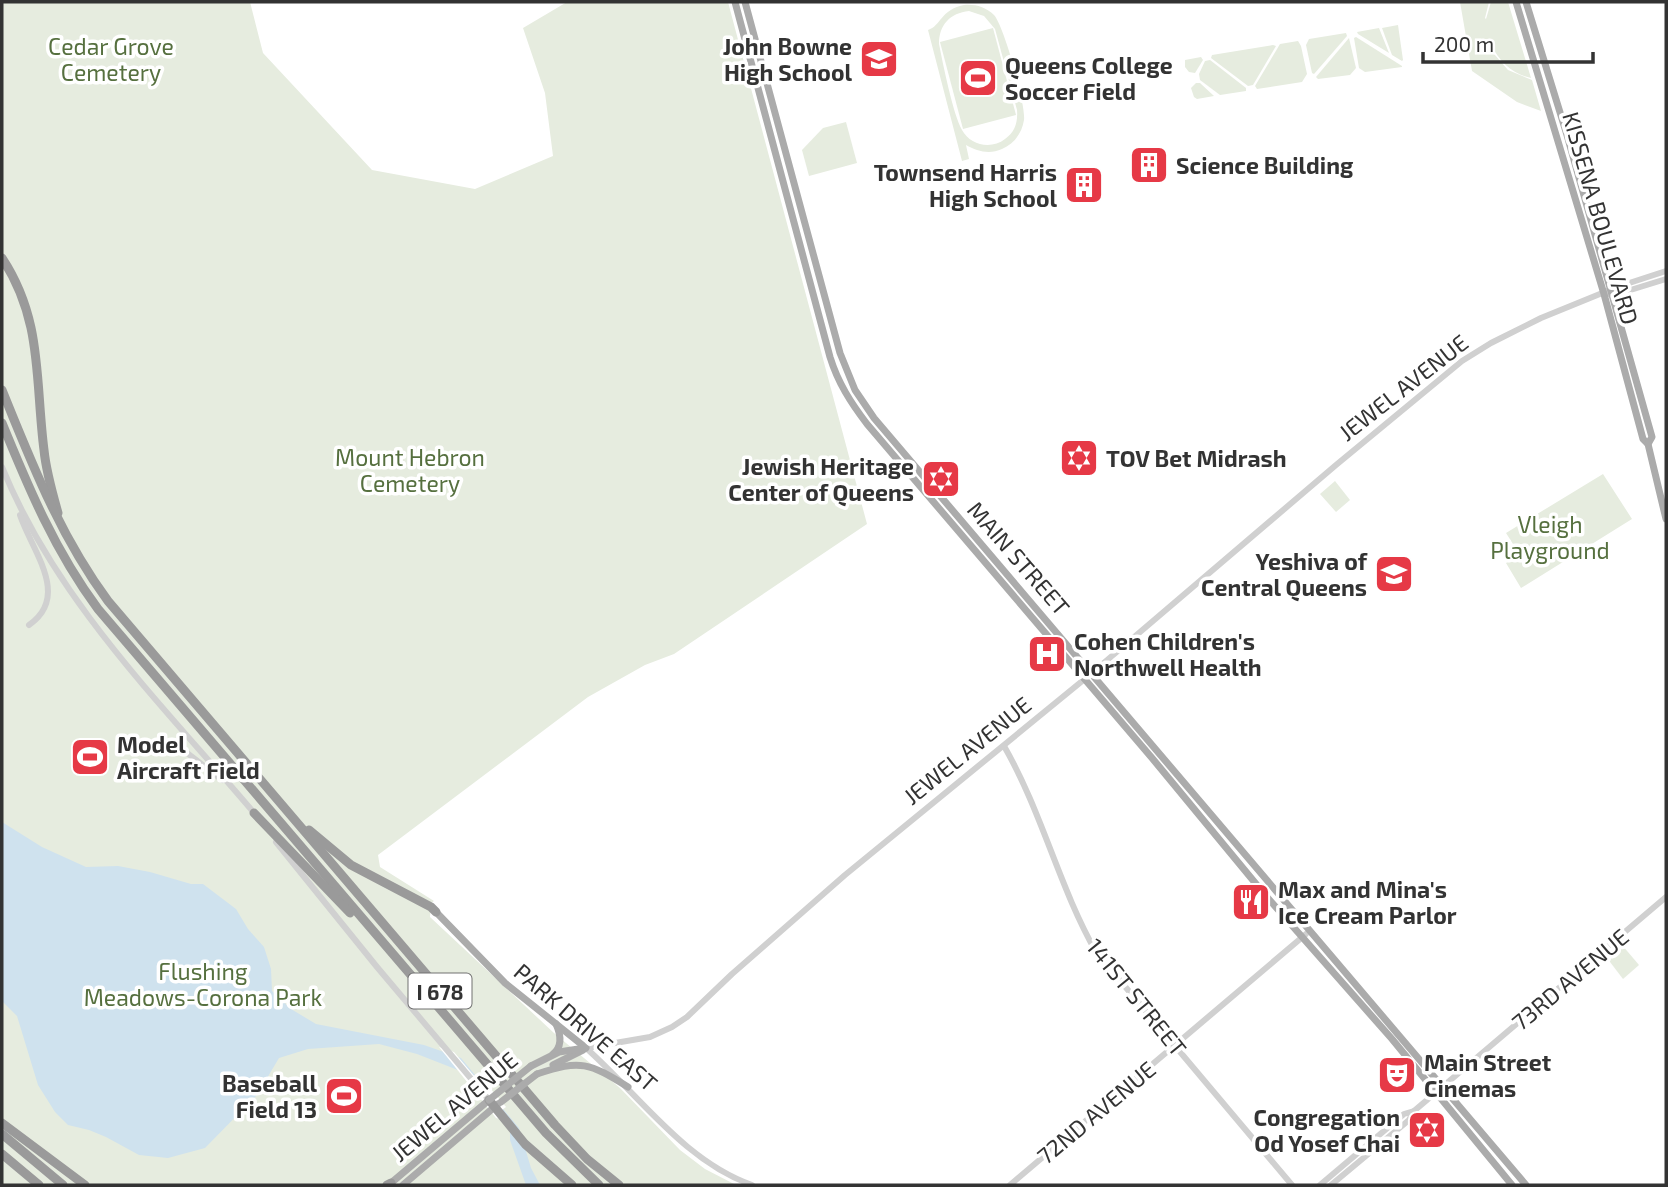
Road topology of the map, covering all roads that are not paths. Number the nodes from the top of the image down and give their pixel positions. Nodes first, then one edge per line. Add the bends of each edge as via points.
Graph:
1 (735, 2) edge
2 (745, 2) edge
3 (1516, 2) edge
4 (1526, 2) edge
5 (2, 258) edge
6 (1666, 271) edge
7 (1666, 279) edge
8 (1609, 293) junction
9 (2, 390) edge
10 (2, 423) edge
11 (2, 467) edge
12 (13, 493) junction
13 (1666, 519) edge
14 (65, 535) junction
15 (29, 625) dead end
16 (1092, 673) junction
17 (1084, 680) junction
18 (1004, 746) junction
19 (182, 749) dead end
20 (268, 790) junction
21 (237, 793) junction
22 (254, 813) junction
23 (1666, 897) edge
24 (436, 912) joint
25 (1310, 931) junction
26 (1303, 937) junction
27 (444, 1015) junction
28 (556, 1024) junction
29 (1175, 1045) junction
30 (586, 1048) junction
31 (552, 1055) junction
32 (537, 1074) junction
33 (628, 1087) junction
34 (1439, 1090) junction
35 (492, 1103) junction
36 (1414, 1111) junction
37 (2, 1123) edge
38 (2, 1134) edge
39 (2, 1154) edge
40 (67, 1171) junction
41 (39, 1185) edge
42 (63, 1185) edge
43 (85, 1185) edge
44 (91, 1185) edge
45 (389, 1185) edge
46 (403, 1185) edge
47 (572, 1185) edge
48 (598, 1185) edge
49 (619, 1185) edge
50 (752, 1185) edge
51 (1010, 1185) edge
52 (1292, 1185) edge
53 (1320, 1185) edge
54 (1331, 1185) edge
55 (1512, 1185) edge
56 (1526, 1185) edge

1 - 17 main road, MAIN STREET via 803,263 843,389 867,424
2 - 16 main road, MAIN STREET via 830,322 855,390
3 - 8 main road, KISSENA BOULEVARD
4 - 8 main road, KISSENA BOULEVARD
5 - 14 highway via 21,293 32,328 44,451
6 - 8 street, JEWEL AVENUE
7 - 8 street, JEWEL AVENUE
8 - 13 main road, KISSENA BOULEVARD
8 - 16 street, JEWEL AVENUE via 1514,331 1462,361
9 - 14 highway, I 678
10 - 27 highway, I 678 via 43,520 93,602
11 - 12 street
12 - 15 street via 49,586 44,611
12 - 21 street via 41,549 76,602
14 - 20 highway, I 678 via 117,613
16 - 17 street, JEWEL AVENUE
16 - 25 main road, MAIN STREET
17 - 18 street, JEWEL AVENUE
17 - 26 main road, MAIN STREET
18 - 29 street, 141ST STREET via 1088,938
18 - 30 street, JEWEL AVENUE via 845,876 682,1021 650,1037
19 - 21 street
20 - 24 highway via 344,860
20 - 49 highway, I 678 via 555,1125
21 - 22 street
22 - 27 highway
22 - 35 street
23 - 34 street, 73RD AVENUE
24 - 28 main road, PARK DRIVE EAST via 505,983
25 - 26 street, 72ND AVENUE
25 - 34 main road, MAIN STREET
26 - 29 street, 72ND AVENUE
26 - 34 main road, MAIN STREET
27 - 48 highway, I 678 via 551,1139
28 - 30 main road, PARK DRIVE EAST
28 - 31 main road via 561,1039
29 - 51 street, 72ND AVENUE
29 - 52 street, 141ST STREET
30 - 31 main road, JEWEL AVENUE
30 - 32 main road, JEWEL AVENUE
30 - 33 street, PARK DRIVE EAST
31 - 35 main road, JEWEL AVENUE, bridge via 531,1066
32 - 33 main road via 563,1065 581,1065 600,1070
32 - 35 main road, JEWEL AVENUE, bridge
33 - 50 street, PARK DRIVE EAST via 698,1156
34 - 36 street, 73RD AVENUE
34 - 55 main road, MAIN STREET
34 - 56 main road, MAIN STREET
35 - 45 main road, JEWEL AVENUE
35 - 46 main road, JEWEL AVENUE
35 - 47 highway via 536,1155
36 - 53 street, 73RD AVENUE via 1404,1114
36 - 54 street, 73RD AVENUE
37 - 40 highway
38 - 42 highway
39 - 41 highway
40 - 43 highway
40 - 44 highway

